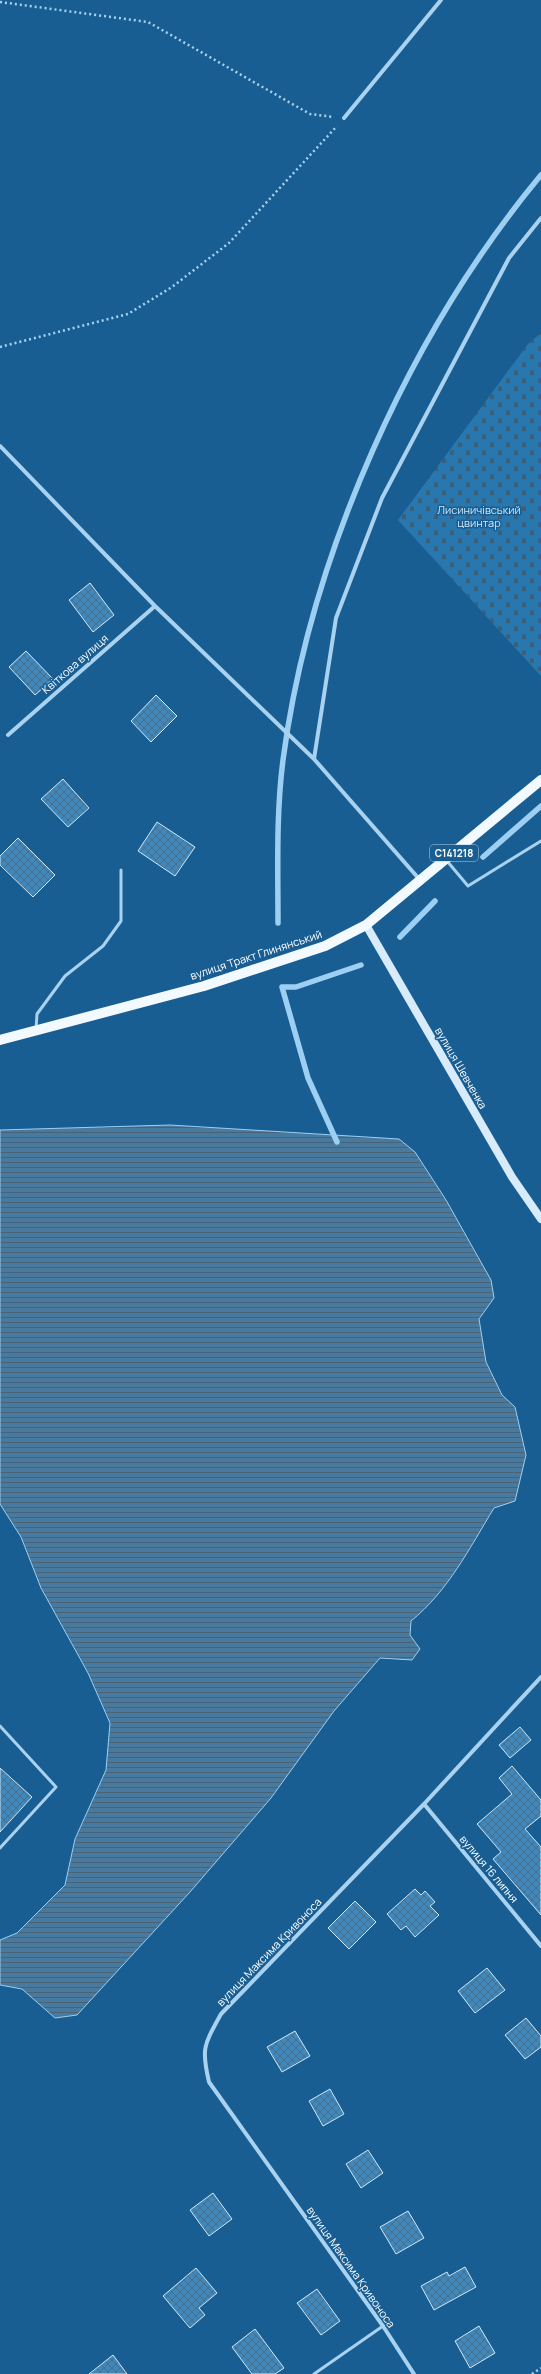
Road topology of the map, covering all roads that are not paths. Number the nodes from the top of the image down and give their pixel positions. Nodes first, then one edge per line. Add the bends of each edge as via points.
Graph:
1 (441, 0) edge
2 (344, 118) road end
3 (541, 218) edge
4 (0, 446) edge
5 (155, 606) junction
6 (8, 735) dead end
7 (314, 759) junction
8 (541, 780) edge
9 (541, 841) edge
10 (446, 860) junction
11 (121, 870) dead end
12 (420, 880) junction
13 (366, 925) junction
14 (36, 1031) junction
15 (0, 1040) edge
16 (541, 1219) edge
17 (541, 1677) edge
18 (0, 1726) edge
19 (424, 1804) junction
20 (0, 1848) edge
21 (541, 1946) edge
22 (383, 2326) junction
23 (314, 2374) edge
24 (414, 2374) edge

1 - 2 street
3 - 7 street via 509,258 382,498 336,618
4 - 5 street
5 - 6 street, Квіткова вулиця
5 - 7 street
7 - 12 street
8 - 10 main road, вулиця Тракт Глинянський / С141218
9 - 10 lane via 468,886
10 - 12 main road, вулиця Тракт Глинянський / С141218
11 - 14 lane via 121,921 103,946 65,976 37,1014
12 - 13 main road, вулиця Тракт Глинянський / С141218
13 - 14 main road, вулиця Тракт Глинянський via 324,946 204,986
13 - 16 main road, вулиця Шевченка via 512,1177
14 - 15 main road, вулиця Тракт Глинянський
17 - 19 street, вулиця Максима Кривоноса
18 - 20 lane via 56,1787
19 - 21 street, вулиця 16 липня
19 - 22 street, вулиця Максима Кривоноса via 221,2014 208,2038 203,2057 209,2082
22 - 23 lane
22 - 24 street, вулиця Максима Кривоноса

